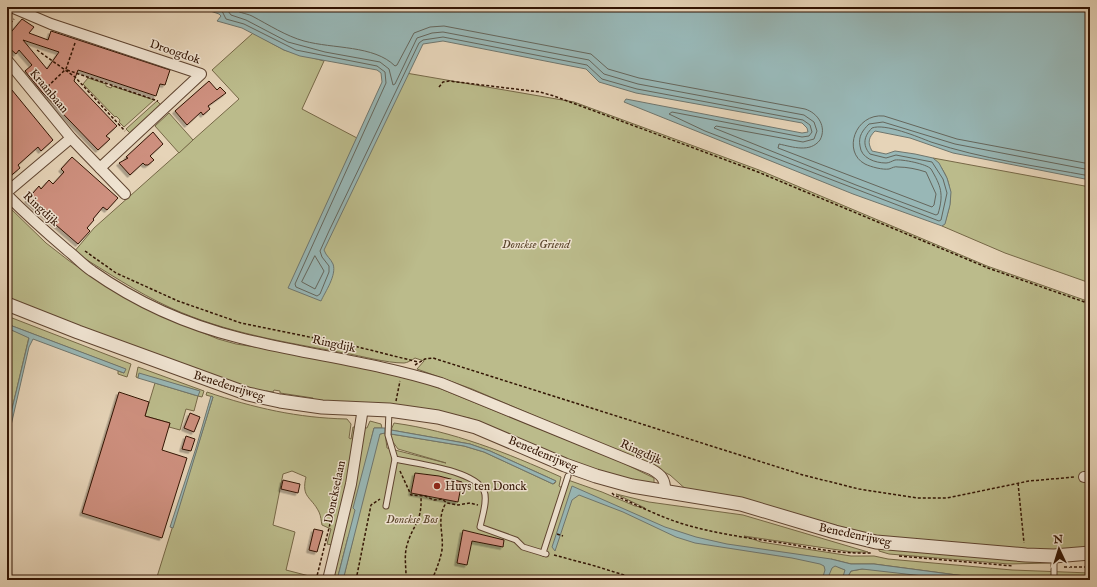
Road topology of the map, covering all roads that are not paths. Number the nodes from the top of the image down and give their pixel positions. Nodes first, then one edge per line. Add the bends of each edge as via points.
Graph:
1 (11, 7) edge
2 (7, 60) edge
3 (71, 138) junction
4 (100, 168) junction
5 (7, 194) edge
6 (126, 194) dead end
7 (7, 304) edge
8 (363, 408) junction
9 (389, 410) junction
10 (395, 459) junction
11 (568, 476) dead end
12 (665, 493) junction
13 (386, 506) dead end
14 (1090, 553) edge
15 (1054, 556) junction
16 (1054, 578) road end
17 (328, 580) edge

1 - 4 street, Droogdok via 50,24 201,74
2 - 3 street, Kraanbaan
3 - 4 street, Kraanbaan
3 - 5 street
4 - 6 street, Kraanbaan
5 - 12 street, Ringdijk via 38,226 92,271 130,295 164,312 240,338 405,372 440,383 651,469 664,479
7 - 8 street, Benedenrijweg via 248,394 315,406
8 - 9 street, Benedenrijweg
8 - 17 street, Donckselaan via 351,484
9 - 10 lane via 388,435
9 - 12 street, Benedenrijweg via 476,427 596,476
10 - 11 lane via 471,478 484,491 480,527 516,540 522,547 545,553
10 - 13 lane
12 - 15 street, Benedenrijweg via 741,504 876,542
14 - 15 street, Benedenrijweg
15 - 16 lane

